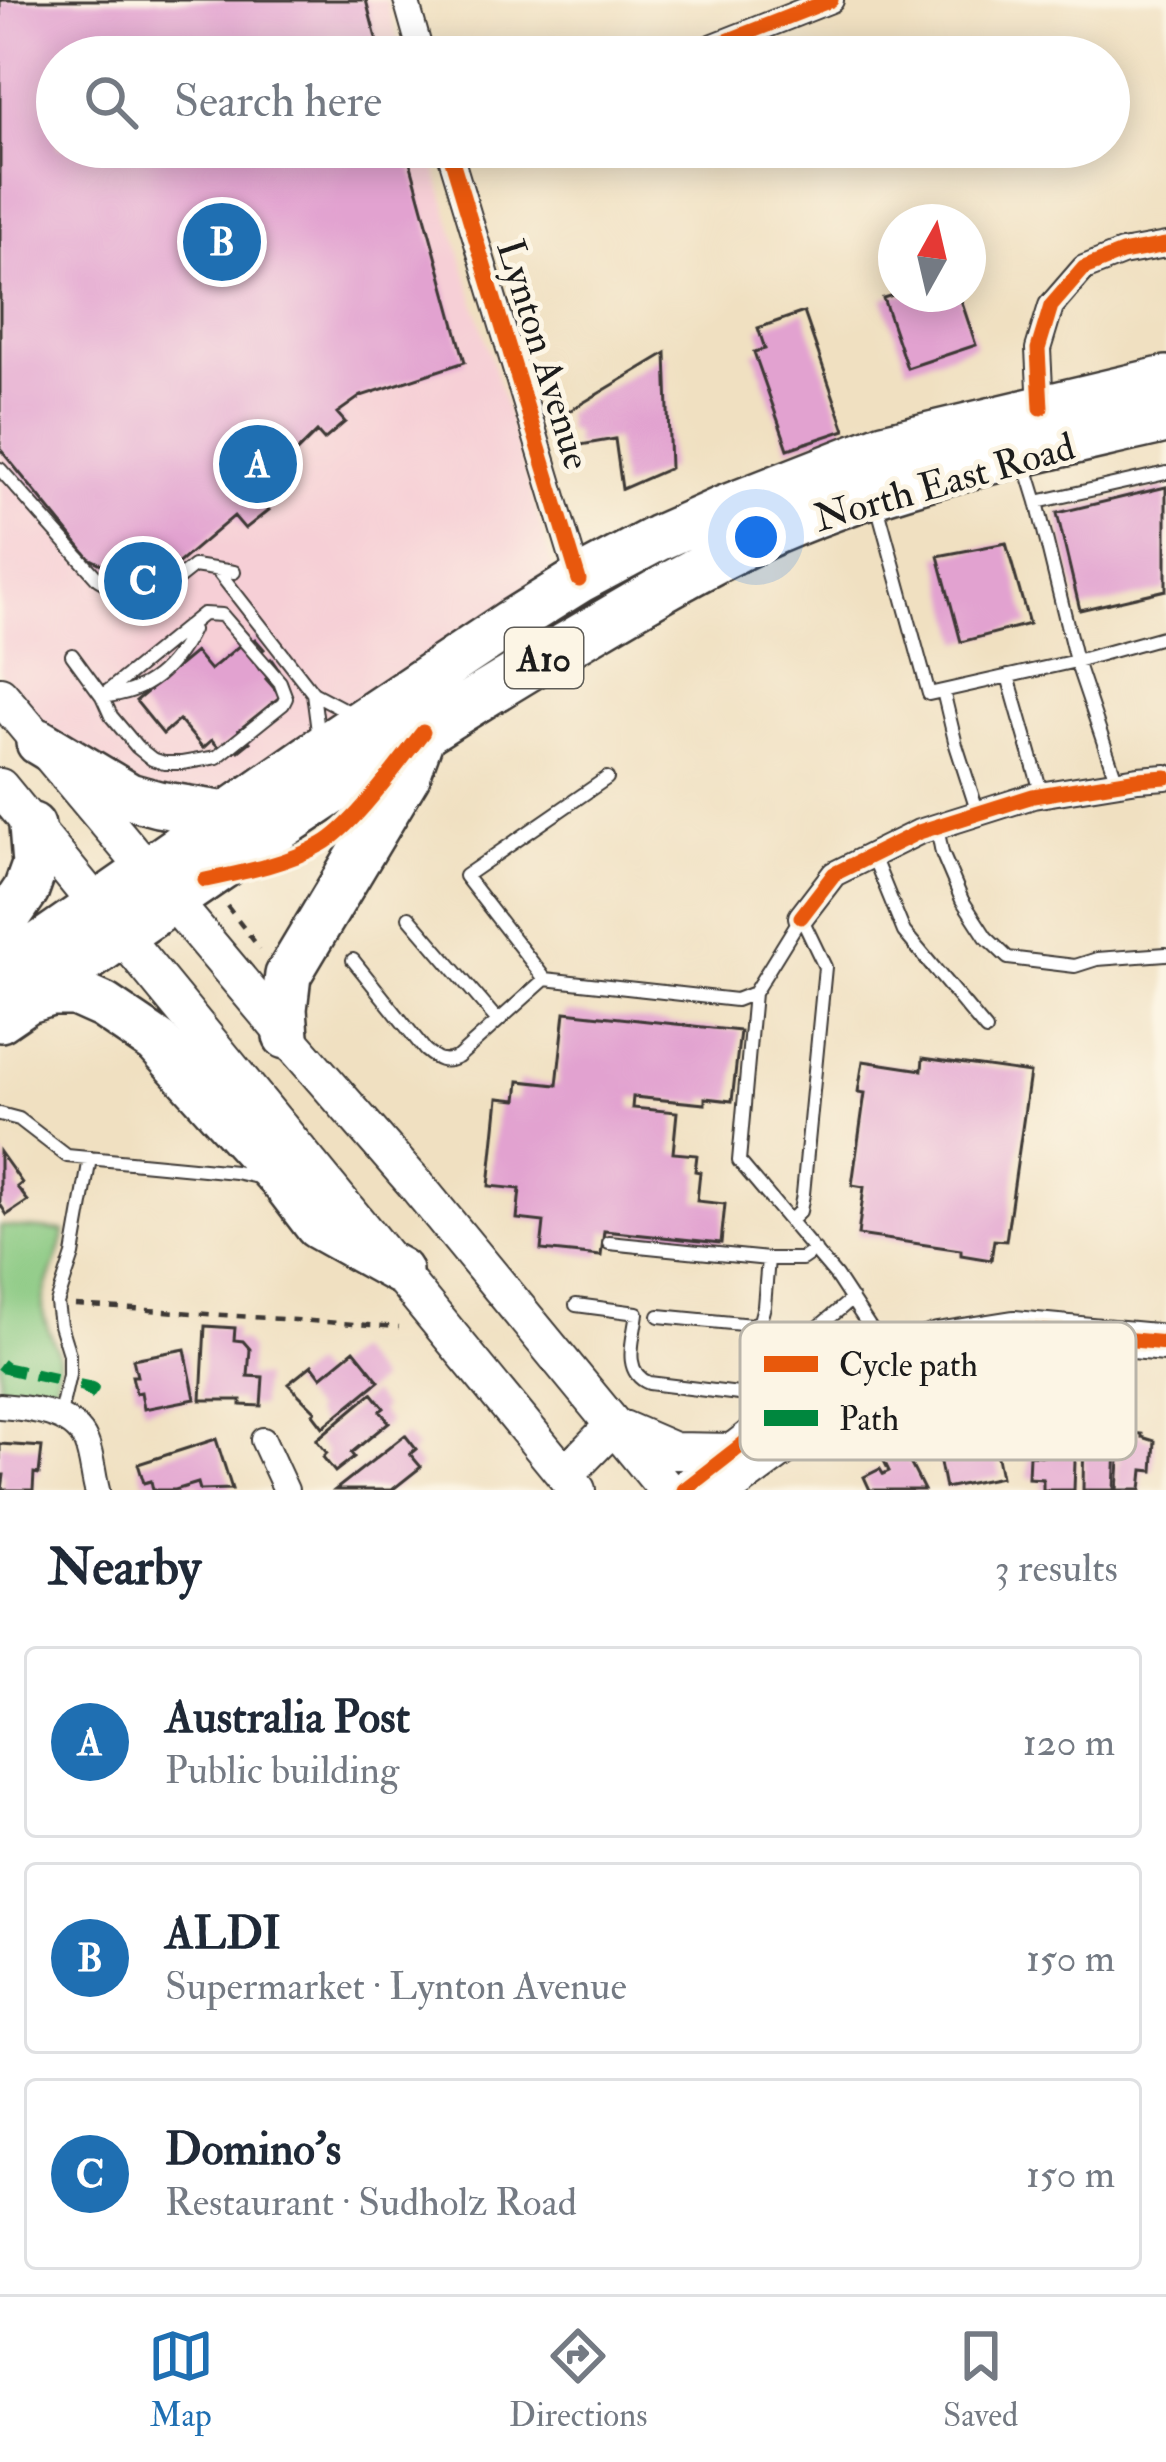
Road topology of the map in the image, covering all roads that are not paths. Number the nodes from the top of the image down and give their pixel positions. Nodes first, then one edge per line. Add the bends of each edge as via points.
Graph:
1 (406, 0) edge
2 (831, 0) edge
3 (416, 36) edge
4 (739, 36) edge
5 (457, 168) edge
6 (1166, 245) edge
7 (1166, 379) edge
8 (1166, 420) edge
9 (1038, 437) junction
10 (0, 469) edge
11 (1166, 473) edge
12 (874, 494) junction
13 (1037, 502) junction
14 (216, 569) junction
15 (234, 572) dead end
16 (579, 580) junction
17 (667, 587) junction
18 (1166, 636) edge
19 (72, 655) dead end
20 (1076, 661) junction
21 (1008, 676) junction
22 (943, 692) junction
23 (314, 693) junction
24 (0, 695) edge
25 (102, 696) junction
26 (365, 720) junction
27 (423, 732) junction
28 (39, 742) junction
29 (320, 750) junction
30 (1166, 777) edge
31 (607, 778) dead end
32 (1118, 782) junction
33 (0, 787) edge
34 (1042, 795) junction
35 (977, 813) junction
36 (226, 815) junction
37 (32, 826) junction
38 (937, 826) junction
39 (872, 855) junction
40 (160, 886) junction
41 (409, 917) dead end
42 (801, 917) junction
43 (110, 921) junction
44 (0, 928) edge
45 (1166, 955) edge
46 (353, 960) dead end
47 (545, 979) junction
48 (754, 993) junction
49 (10, 997) edge
50 (498, 1021) junction
51 (986, 1030) dead end
52 (286, 1036) junction
53 (0, 1114) edge
54 (89, 1158) junction
55 (286, 1184) junction
56 (790, 1221) junction
57 (609, 1243) dead end
58 (814, 1250) junction
59 (768, 1259) junction
60 (399, 1271) junction
61 (852, 1299) junction
62 (576, 1305) dead end
63 (659, 1316) dead end
64 (757, 1322) edge
65 (825, 1322) edge
66 (865, 1322) edge
67 (740, 1323) edge
68 (1136, 1339) edge
69 (1166, 1342) edge
70 (740, 1394) edge
71 (0, 1406) edge
72 (58, 1418) junction
73 (614, 1425) junction
74 (263, 1440) dead end
75 (740, 1447) edge
76 (734, 1452) junction
77 (768, 1460) edge
78 (773, 1460) edge
79 (571, 1483) edge
80 (97, 1490) edge
81 (286, 1490) edge
82 (668, 1490) edge
83 (684, 1490) edge
84 (725, 1490) edge
85 (757, 1490) edge

1 - 3 street
2 - 4 street
5 - 16 street, Lynton Avenue
6 - 9 street via 1084,268 1051,306 1038,350
7 - 9 highway, North East Road / A10
8 - 9 highway, North East Road / A10
9 - 12 highway, North East Road / A10
9 - 13 lane
9 - 16 highway, North East Road / A10 via 884,446 721,509
10 - 14 lane via 98,579 130,598 152,601 194,566
11 - 13 lane
12 - 17 highway, North East Road / A10 via 758,539
12 - 22 lane via 928,694
13 - 20 lane
14 - 15 lane
14 - 23 lane
16 - 17 highway via 586,592 608,594
16 - 26 highway, North East Road / A10
17 - 27 highway, North East Road / A10
18 - 20 lane
19 - 25 lane
20 - 21 lane
20 - 32 lane
21 - 22 lane
21 - 34 lane
22 - 35 lane
23 - 26 lane
23 - 29 lane
24 - 28 main road
25 - 25 lane via 213,612 286,698 217,758 182,763 152,759 136,747
26 - 29 highway, North East Road / A10
27 - 40 highway, North East Road / A10 via 294,816
27 - 52 highway via 407,776 288,975
28 - 36 highway via 129,796
28 - 40 main road
29 - 36 highway, North East Road / A10
30 - 32 street
31 - 47 lane via 465,876
32 - 34 street
33 - 37 main road
34 - 35 street
35 - 38 street
36 - 40 highway, North East Road / A10
37 - 43 main road
37 - 44 highway via 35,865
38 - 39 street
38 - 45 lane via 962,900 1008,958 1075,967
39 - 42 street via 834,874
39 - 51 lane via 904,932
40 - 43 highway, North East Road / A10
40 - 52 main road
41 - 50 lane
42 - 48 lane
42 - 56 lane via 825,967 803,1194
43 - 49 highway, North East Road / A10
43 - 60 main road
46 - 50 lane via 437,1060 458,1057
47 - 48 lane via 736,1000
47 - 50 lane
48 - 56 lane via 739,1161
49 - 55 highway via 75,993 104,1006 157,1042
52 - 73 main road via 484,1250
53 - 54 lane via 67,1156
54 - 55 lane
54 - 72 lane via 57,1303 69,1354
55 - 60 highway via 317,1226
56 - 58 lane
57 - 59 lane
58 - 59 lane via 802,1259
58 - 61 lane
59 - 64 lane
60 - 79 main road
61 - 65 lane
61 - 66 lane
62 - 70 lane via 637,1313 631,1360 638,1379
63 - 67 lane
68 - 69 main road
71 - 72 street
72 - 80 street via 86,1439
73 - 76 main road via 674,1451
73 - 79 main road
73 - 82 main road
74 - 81 street
75 - 76 main road
76 - 83 main road
77 - 84 main road
78 - 85 main road

